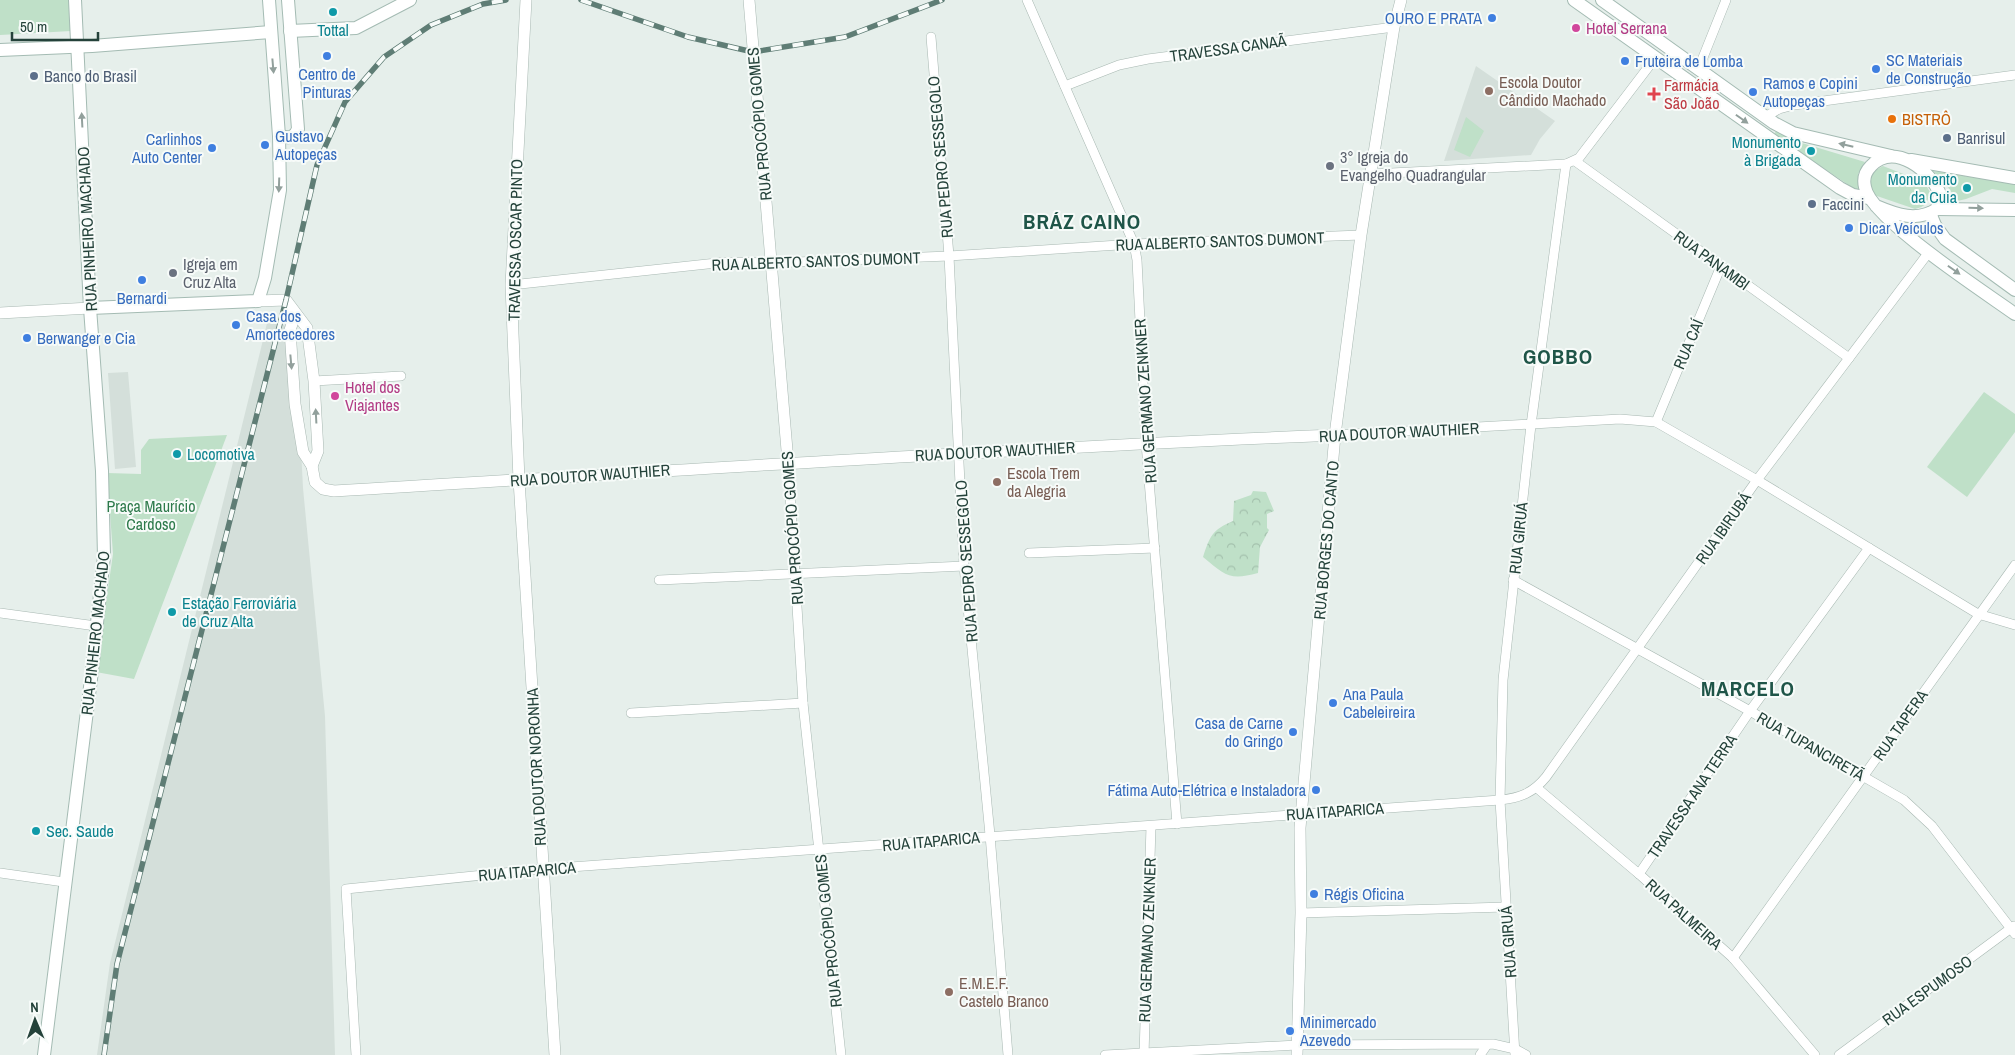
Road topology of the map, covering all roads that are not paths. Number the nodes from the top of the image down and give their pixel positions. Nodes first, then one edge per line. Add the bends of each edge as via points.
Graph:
1 (75, 0) edge
2 (269, 0) edge
3 (288, 0) edge
4 (410, 0) edge
5 (526, 0) edge
6 (749, 0) edge
7 (1027, 0) edge
8 (1401, 0) edge
9 (1574, 0) edge
10 (1602, 0) edge
11 (1726, 0) edge
12 (1394, 27) junction
13 (290, 31) junction
14 (271, 32) junction
15 (931, 37) dead end
16 (78, 46) junction
17 (0, 50) edge
18 (1656, 57) junction
19 (1698, 70) junction
20 (2015, 75) edge
21 (1065, 86) junction
22 (1765, 117) junction
23 (279, 136) junction
24 (1893, 157) junction
25 (1906, 159) junction
26 (1571, 162) junction
27 (1372, 174) junction
28 (2015, 178) edge
29 (1873, 202) junction
30 (2015, 210) edge
31 (1933, 211) junction
32 (1361, 235) junction
33 (1134, 244) junction
34 (1929, 252) junction
35 (949, 256) junction
36 (771, 263) junction
37 (1721, 266) junction
38 (511, 285) junction
39 (2015, 290) edge
40 (258, 301) junction
41 (90, 308) junction
42 (0, 312) edge
43 (295, 314) junction
44 (2015, 314) edge
45 (1849, 358) junction
46 (401, 376) dead end
47 (314, 381) junction
48 (1656, 422) junction
49 (1530, 425) junction
50 (1336, 435) junction
51 (1146, 443) junction
52 (959, 454) junction
53 (788, 462) junction
54 (312, 466) junction
55 (519, 480) junction
56 (1757, 480) junction
57 (1155, 548) junction
58 (1869, 548) junction
59 (1029, 553) dead end
60 (2015, 565) edge
61 (964, 566) junction
62 (795, 574) junction
63 (659, 580) dead end
64 (1513, 580) junction
65 (0, 614) edge
66 (1978, 614) junction
67 (2015, 625) edge
68 (96, 626) junction
69 (1638, 649) junction
70 (804, 703) junction
71 (1750, 711) junction
72 (631, 713) dead end
73 (1863, 777) junction
74 (1537, 788) junction
75 (1515, 798) joint
76 (1500, 800) junction
77 (1301, 813) junction
78 (1177, 824) junction
79 (1151, 826) junction
80 (990, 836) junction
81 (820, 850) junction
82 (542, 869) junction
83 (0, 873) edge
84 (1639, 874) junction
85 (64, 882) junction
86 (1506, 907) junction
87 (1301, 913) junction
88 (2014, 929) edge
89 (1733, 958) junction
90 (1487, 1045) junction
91 (1297, 1050) edge
92 (1515, 1052) edge
93 (1144, 1054) edge
94 (44, 1055) edge
95 (356, 1055) edge
96 (555, 1055) edge
97 (841, 1055) edge
98 (1008, 1055) edge
99 (1104, 1055) edge
100 (1480, 1055) edge
101 (1526, 1055) edge
102 (1815, 1055) edge
103 (1839, 1055) edge

1 - 16 main road, RUA PINHEIRO MACHADO
2 - 14 main road
3 - 13 main road
4 - 13 main road via 356,28
5 - 38 street, TRAVESSA OSCAR PINTO
6 - 36 street, RUA PROCÓPIO GOMES
7 - 21 street, RUA GERMANO ZENKNER
8 - 12 street, RUA BORGES DO CANTO
9 - 18 main road
10 - 19 main road
11 - 19 street
12 - 21 street, TRAVESSA CANAÃ via 1148,59 1119,65
12 - 27 street, RUA BORGES DO CANTO
13 - 14 main road via 287,24 280,22 273,25
13 - 23 main road via 298,129 290,138
14 - 16 main road
14 -> 23 main road
15 - 35 street, RUA PEDRO SESSEGOLO
16 - 17 main road
41 -> 16 main road, RUA PINHEIRO MACHADO
18 - 26 street
18 -> 29 main road via 1840,188
19 - 22 main road
20 - 22 street via 1794,105
21 - 33 street, RUA GERMANO ZENKNER
24 -> 22 main road via 1793,133
23 -> 40 main road via 280,190
24 - 25 main road
24 - 29 main road via 1875,161 1864,176 1865,188
25 - 28 main road
25 - 31 main road via 1936,184 1940,194
26 - 27 street
26 - 37 street, RUA PANAMBI
26 - 49 street, RUA GIRUÁ
27 - 32 street, RUA BORGES DO CANTO
29 - 31 main road via 1912,217
29 - 34 main road via 1891,223
31 -> 30 main road
31 - 39 main road via 1935,225 1944,239
32 - 33 street, RUA ALBERTO SANTOS DUMONT
32 - 50 street, RUA BORGES DO CANTO
33 - 35 street, RUA ALBERTO SANTOS DUMONT
33 - 51 street, RUA GERMANO ZENKNER
34 -> 44 main road
34 - 45 street, RUA IBIRUBÁ
35 - 36 street, RUA ALBERTO SANTOS DUMONT
35 - 52 street, RUA PEDRO SESSEGOLO
36 - 38 street, RUA ALBERTO SANTOS DUMONT via 726,262
36 - 53 street, RUA PROCÓPIO GOMES
37 - 45 street, RUA PANAMBI
37 - 48 street, RUA CAÍ
38 - 55 street, TRAVESSA OSCAR PINTO
40 - 41 main road
40 - 43 street via 286,300
41 - 42 street
41 - 68 main road, RUA PINHEIRO MACHADO via 104,538
43 - 47 street via 307,328
43 -> 54 street via 290,330 295,404 303,452
45 - 56 street, RUA IBIRUBÁ
46 - 47 street
54 -> 47 street via 318,451
48 - 49 street, RUA DOUTOR WAUTHIER via 1620,419
48 - 56 street
49 - 50 street, RUA DOUTOR WAUTHIER
49 - 64 street, RUA GIRUÁ
50 - 51 street, RUA DOUTOR WAUTHIER
50 - 77 street, RUA BORGES DO CANTO
51 - 52 street, RUA DOUTOR WAUTHIER
51 - 57 street, RUA GERMANO ZENKNER
52 - 53 street, RUA DOUTOR WAUTHIER
52 - 61 street, RUA PEDRO SESSEGOLO
53 - 55 street, RUA DOUTOR WAUTHIER
53 - 62 street, RUA PROCÓPIO GOMES
54 - 55 street, RUA DOUTOR WAUTHIER via 315,482 323,489 334,491
55 - 82 street, RUA DOUTOR NORONHA
56 - 58 street
56 - 69 street, RUA IBIRUBÁ
57 - 59 street
57 - 78 street, RUA GERMANO ZENKNER
58 - 66 street
58 - 71 street, TRAVESSA ANA TERRA
60 - 66 street, RUA TAPERA
61 - 62 street
61 - 80 street, RUA PEDRO SESSEGOLO
62 - 63 street
62 - 70 street, RUA PROCÓPIO GOMES
64 - 69 street, RUA TUPANCIRETÃ
64 - 76 street, RUA GIRUÁ via 1503,680
65 - 68 street
66 - 67 street
66 - 73 street, RUA TAPERA
68 - 85 main road, RUA PINHEIRO MACHADO
69 - 71 street, RUA TUPANCIRETÃ
69 - 74 street, RUA IBIRUBÁ
70 - 72 street
70 - 81 street, RUA PROCÓPIO GOMES
71 - 73 street, RUA TUPANCIRETÃ
71 - 84 street, TRAVESSA ANA TERRA
73 - 88 street, RUA TUPANCIRETÃ via 1904,800 1932,826
73 - 89 street, RUA TAPERA
74 - 75 street, RUA IBIRUBÁ
74 - 84 street, RUA PALMEIRA
75 - 76 street, RUA ITAPARICA
76 - 77 street, RUA ITAPARICA
76 - 86 street, RUA GIRUÁ
77 - 78 street, RUA ITAPARICA
77 - 87 street, RUA BORGES DO CANTO
78 - 79 street, RUA ITAPARICA
79 - 80 street, RUA ITAPARICA
79 - 93 street, RUA GERMANO ZENKNER
80 - 81 street, RUA ITAPARICA
80 - 98 street, RUA PEDRO SESSEGOLO
81 - 82 street, RUA ITAPARICA
81 - 97 street, RUA PROCÓPIO GOMES
82 - 95 street, RUA ITAPARICA via 346,888
82 - 96 street, RUA DOUTOR NORONHA
83 - 85 street
84 - 89 street, RUA PALMEIRA
85 - 94 main road, RUA PINHEIRO MACHADO
86 - 87 street
86 - 92 street, RUA GIRUÁ
87 - 91 street, RUA BORGES DO CANTO
88 - 103 street, RUA ESPUMOSO
89 - 102 street, RUA PALMEIRA
90 - 91 street
90 - 92 street
90 - 100 street
91 - 93 street
92 - 101 street
93 - 99 street

